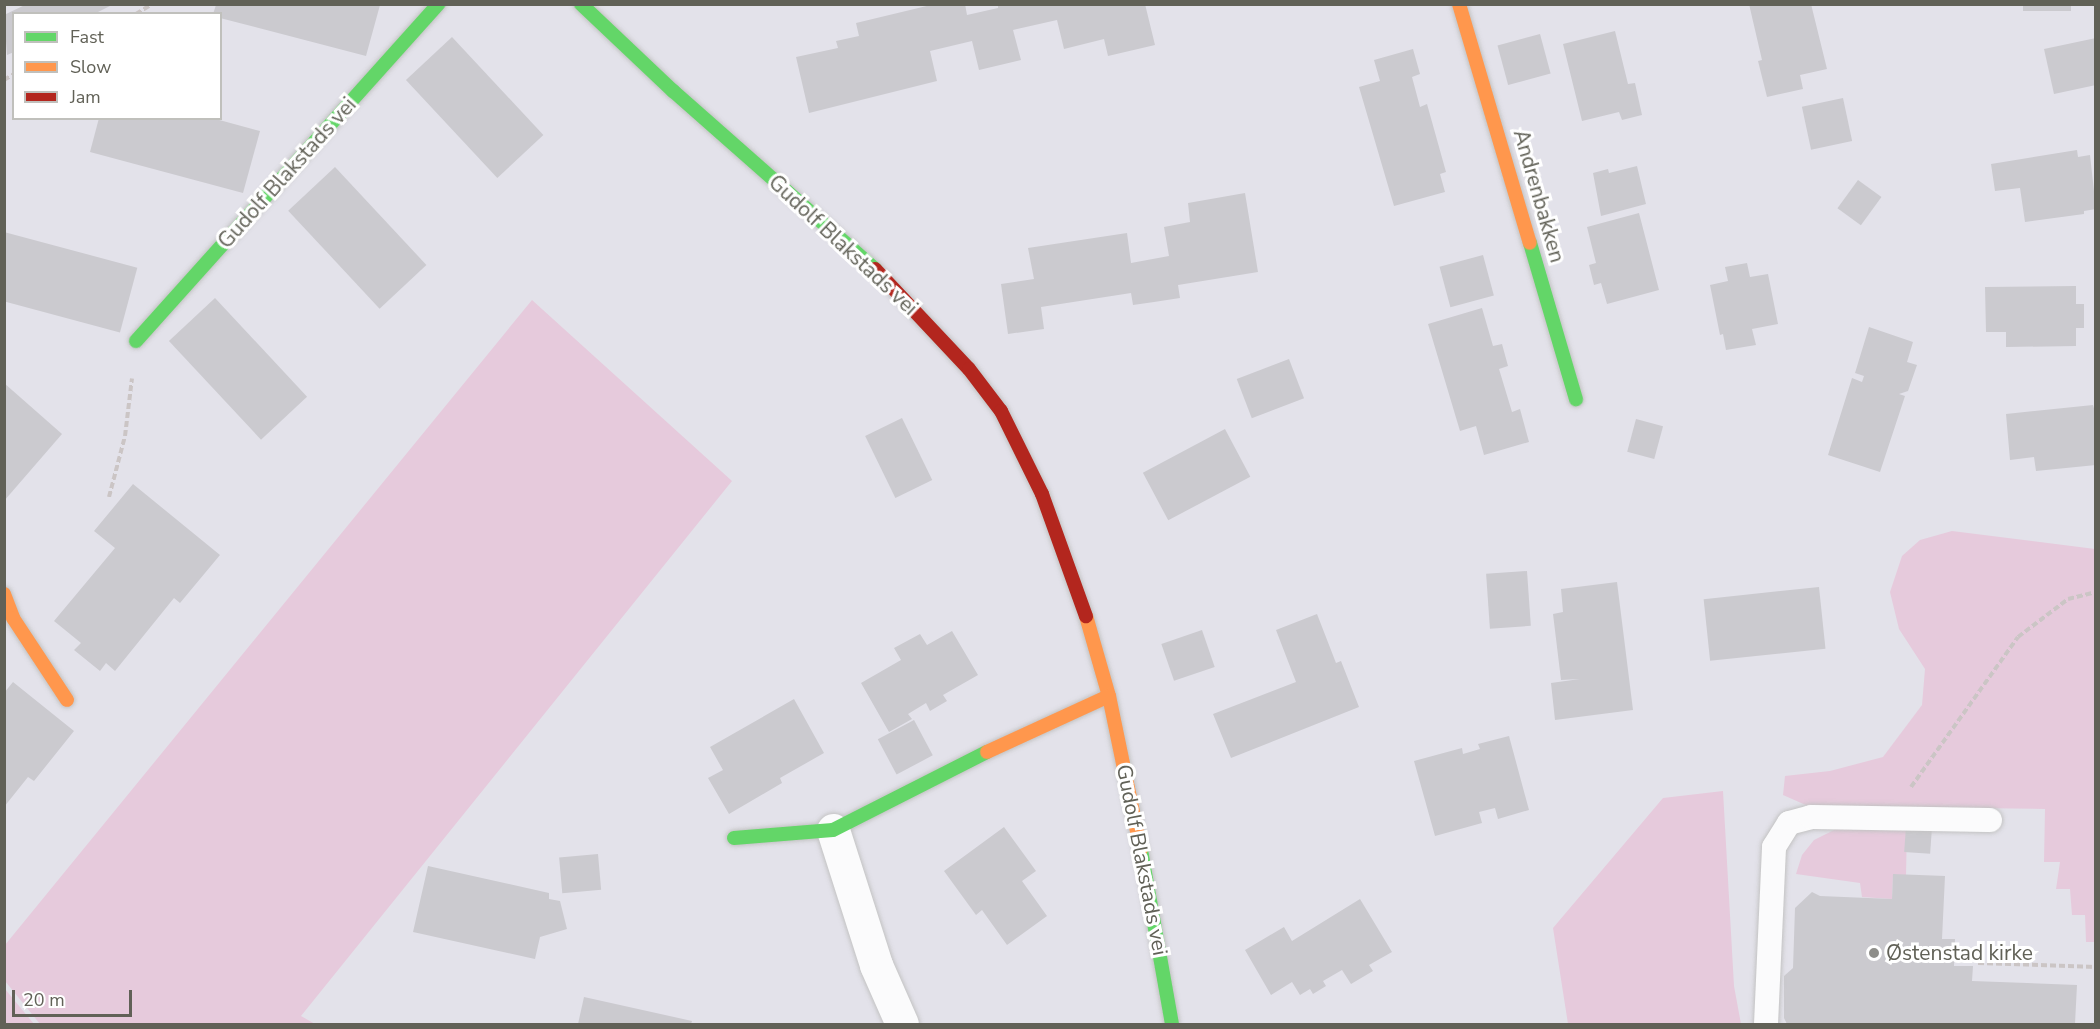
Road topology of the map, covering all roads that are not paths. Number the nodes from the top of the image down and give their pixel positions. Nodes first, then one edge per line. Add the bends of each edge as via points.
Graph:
1 (438, 4) edge
2 (581, 4) edge
3 (1459, 4) edge
4 (136, 342) road end
5 (1576, 399) dead end
6 (4, 594) edge
7 (1108, 696) junction
8 (67, 700) dead end
9 (1990, 820) dead end
10 (833, 830) junction
11 (734, 838) dead end
12 (902, 1024) edge
13 (1172, 1024) edge
14 (1766, 1024) edge

1 - 4 street, Gudolf Blakstads vei
2 - 7 street, Gudolf Blakstads vei via 673,91 882,275 969,369 1001,411 1046,505 1076,583
3 - 5 street, Andrenbakken
6 - 8 street via 13,618
7 - 10 street
7 - 13 street, Gudolf Blakstads vei via 1130,790
9 - 14 lane via 1811,817 1789,823 1774,847
10 - 11 street
10 - 12 street via 876,966

